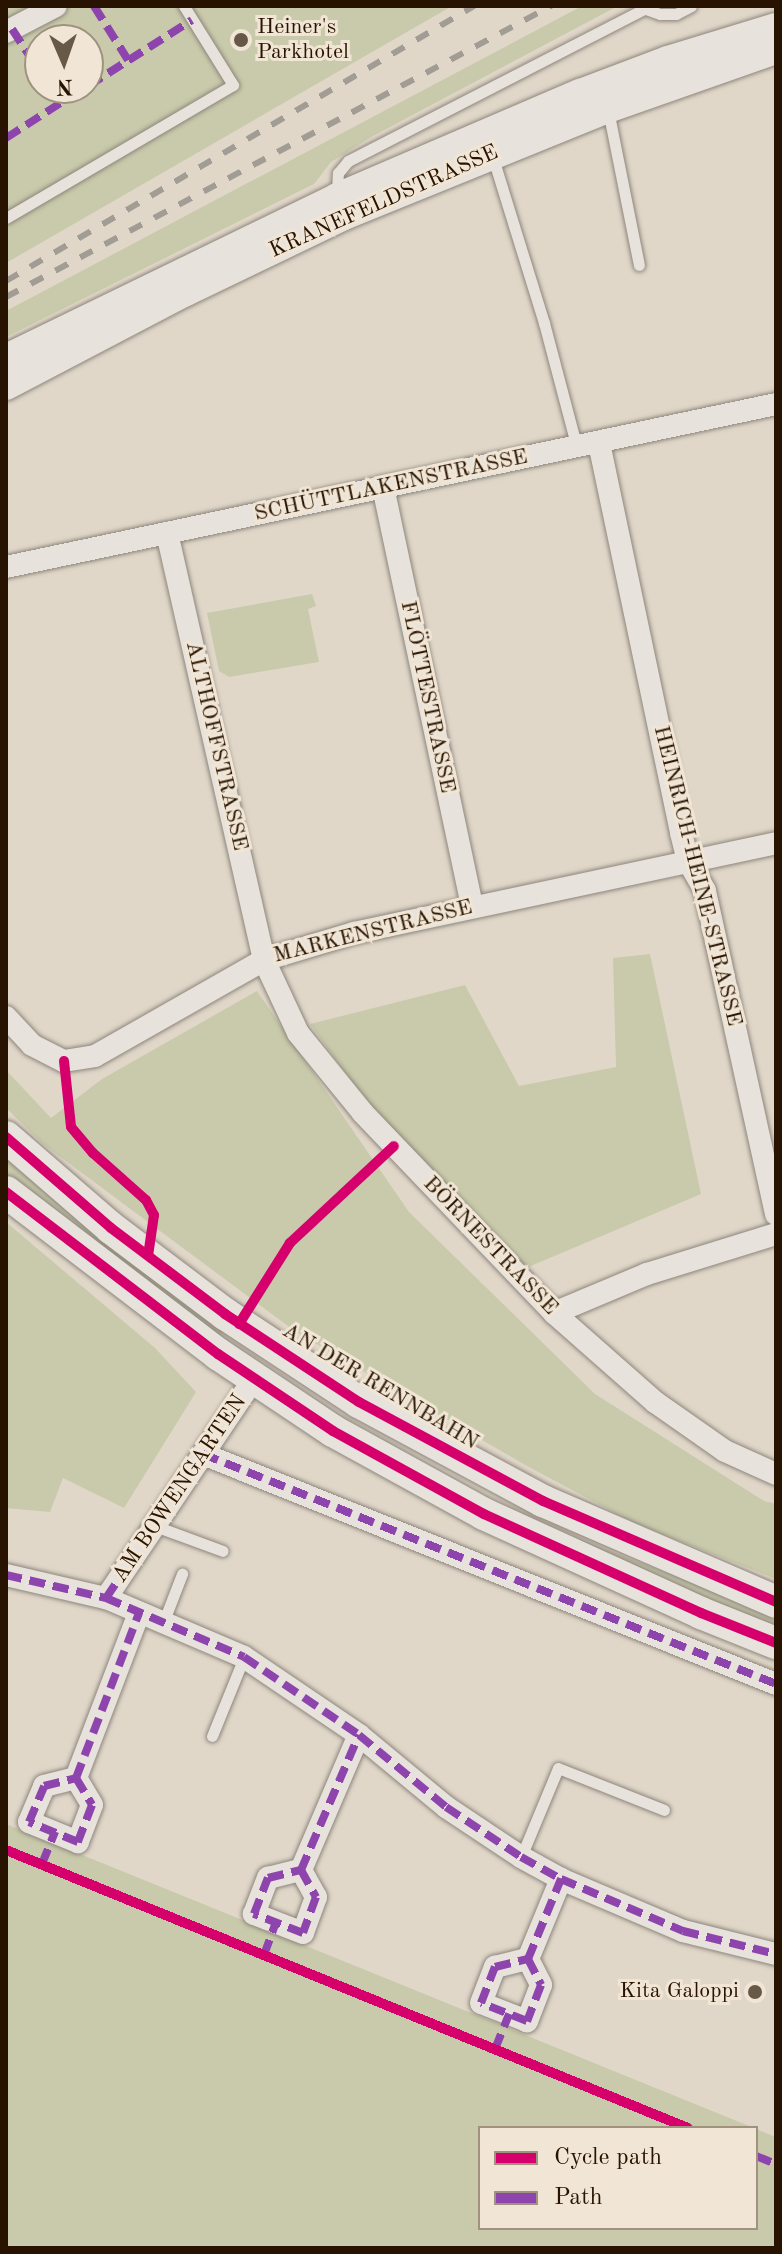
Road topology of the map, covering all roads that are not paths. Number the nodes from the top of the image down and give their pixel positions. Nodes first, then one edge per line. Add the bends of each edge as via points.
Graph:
1 (56, 6) edge
2 (184, 6) edge
3 (691, 6) edge
4 (648, 7) edge
5 (16, 20) edge
6 (776, 27) edge
7 (776, 50) edge
8 (608, 109) junction
9 (492, 154) junction
10 (337, 197) junction
11 (6, 218) edge
12 (639, 265) dead end
13 (6, 358) edge
14 (6, 386) edge
15 (776, 404) edge
16 (588, 445) junction
17 (383, 487) junction
18 (167, 533) junction
19 (6, 567) edge
20 (776, 843) edge
21 (688, 861) junction
22 (472, 907) junction
23 (264, 960) junction
24 (6, 1017) edge
25 (6, 1137) edge
26 (6, 1192) edge
27 (776, 1214) edge
28 (776, 1234) edge
29 (554, 1313) junction
30 (274, 1349) junction
31 (253, 1380) junction
32 (203, 1454) junction
33 (776, 1474) edge
34 (155, 1526) junction
35 (223, 1551) dead end
36 (182, 1574) dead end
37 (6, 1575) edge
38 (106, 1598) junction
39 (776, 1602) edge
40 (139, 1613) junction
41 (163, 1623) junction
42 (776, 1643) edge
43 (244, 1657) junction
44 (776, 1684) edge
45 (359, 1735) junction
46 (212, 1736) dead end
47 (76, 1778) dead end
48 (664, 1810) dead end
49 (521, 1857) junction
50 (301, 1870) dead end
51 (561, 1879) junction
52 (776, 1954) edge
53 (528, 1959) dead end

1 - 5 street
2 - 11 lane via 233,85
3 - 4 lane via 676,14
4 - 10 lane via 348,161 338,173
6 - 10 street, KRANEFELDSTRASSE via 580,93
7 - 8 street, KRANEFELDSTRASSE
8 - 9 street, KRANEFELDSTRASSE
8 - 12 lane
9 - 14 street, KRANEFELDSTRASSE via 344,216
9 - 16 lane
10 - 13 street, KRANEFELDSTRASSE
15 - 16 street, SCHÜTTLAKENSTRASSE
16 - 17 street, SCHÜTTLAKENSTRASSE
16 - 21 street, HEINRICH-HEINE-STRASSE
17 - 18 street, SCHÜTTLAKENSTRASSE
17 - 22 street, FLÖTTESTRASSE
18 - 19 street, SCHÜTTLAKENSTRASSE
18 - 23 street, ALTHOFFSTRASSE
20 - 21 street, MARKENSTRASSE
21 - 22 street, MARKENSTRASSE
21 - 27 street, HEINRICH-HEINE-STRASSE via 705,891
22 - 23 street, MARKENSTRASSE
23 - 24 street, MARKENSTRASSE via 95,1056 64,1061 32,1045
23 - 29 street, BÖRNESTRASSE via 298,1033 363,1113
25 - 30 main road, AN DER RENNBAHN via 111,1228
26 - 31 main road
28 - 29 street via 647,1274
29 - 33 street, BÖRNESTRASSE via 655,1402 725,1451
30 - 31 street
30 - 39 main road, AN DER RENNBAHN via 495,1478
31 - 32 street, AM BOWENGARTEN
31 - 42 main road via 484,1514
32 - 34 street, AM BOWENGARTEN
32 - 44 street
34 - 35 lane
34 - 38 street, AM BOWENGARTEN
36 - 41 lane
37 - 38 street, AM BOWENGARTEN
38 - 40 street, AM BOWENGARTEN
40 - 41 street, AM BOWENGARTEN
40 - 47 street, AM BOWENGARTEN
41 - 43 street, AM BOWENGARTEN
43 - 45 street, AM BOWENGARTEN
43 - 46 lane
45 - 49 street, AM BOWENGARTEN via 446,1807
45 - 50 street
48 - 49 lane via 558,1768
49 - 51 street, AM BOWENGARTEN
51 - 52 street, AM BOWENGARTEN via 683,1931
51 - 53 street

